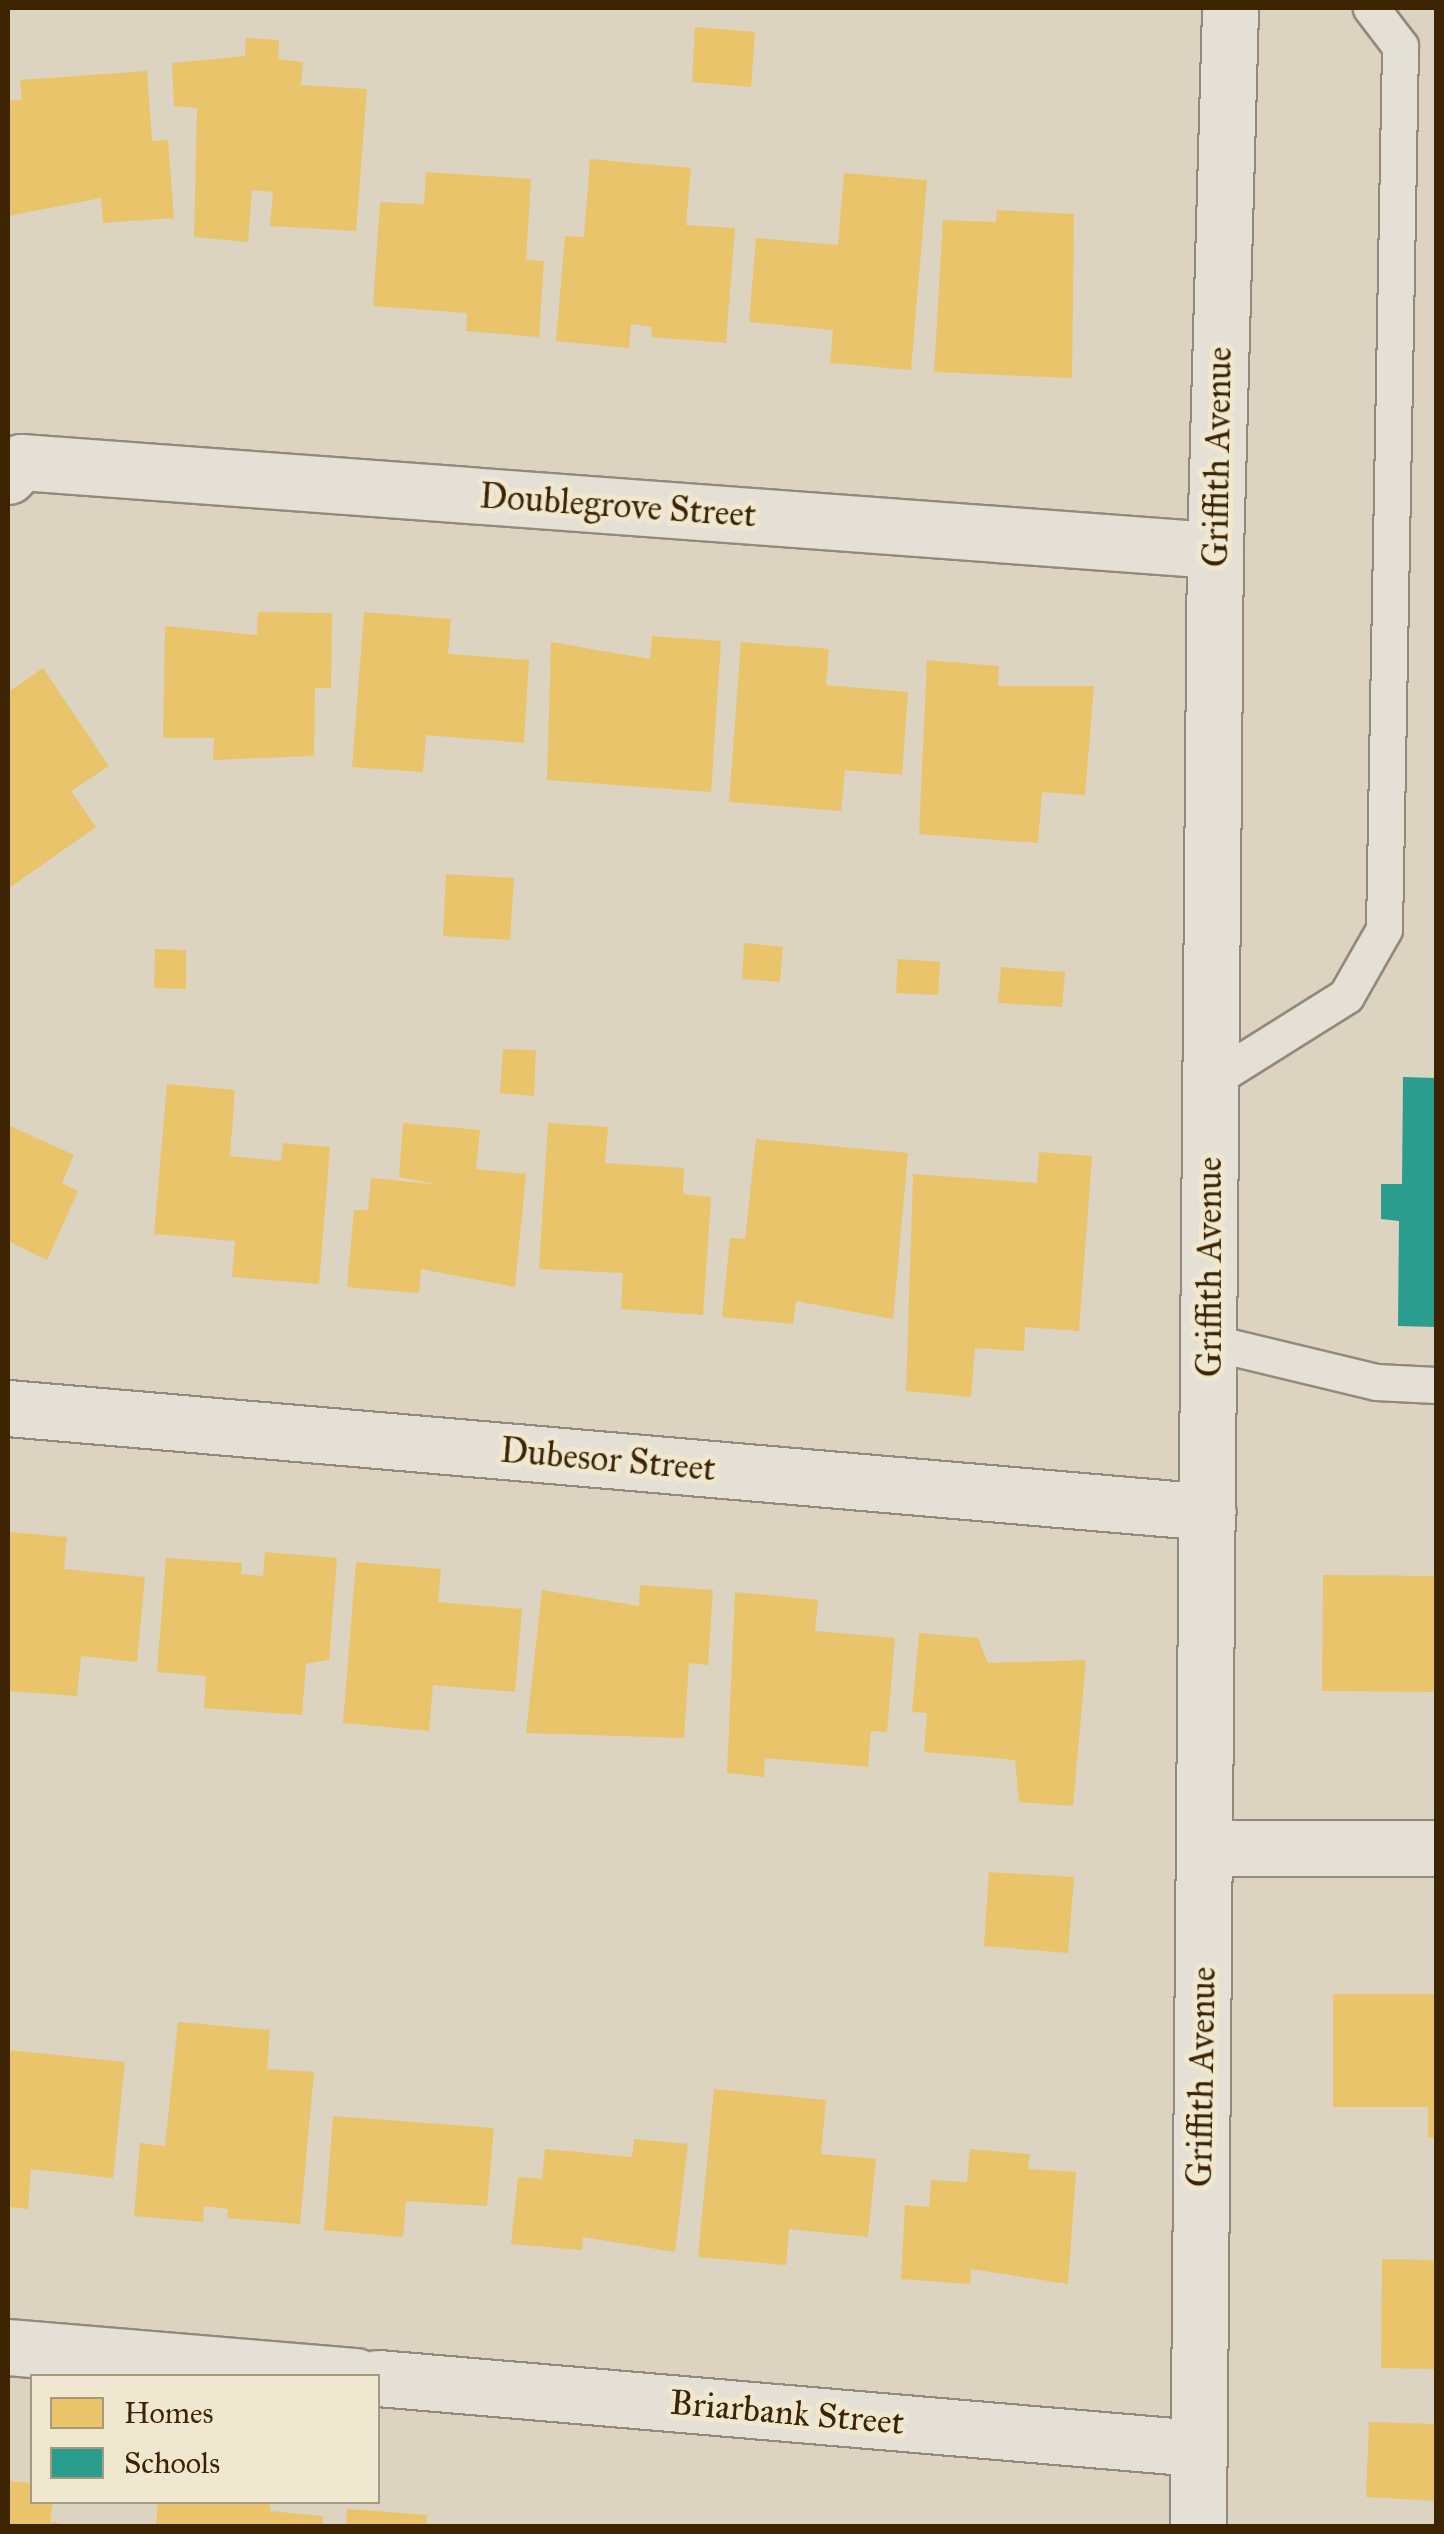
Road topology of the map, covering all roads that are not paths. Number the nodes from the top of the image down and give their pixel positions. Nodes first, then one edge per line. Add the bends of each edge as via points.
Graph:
1 (1230, 8) edge
2 (1371, 8) edge
3 (14, 469) edge
4 (1216, 550) junction
5 (1212, 1080) junction
6 (1210, 1342) junction
7 (1436, 1386) edge
8 (8, 1408) edge
9 (1208, 1512) junction
10 (1205, 1848) junction
11 (1436, 1848) edge
12 (8, 2347) edge
13 (332, 2374) edge
14 (380, 2378) edge
15 (1197, 2448) junction
16 (1198, 2526) edge

1 - 4 street, Griffith Avenue
2 - 5 lane via 1400,46 1384,930 1346,996
3 - 4 street, Doublegrove Street
4 - 5 street, Griffith Avenue
5 - 6 street, Griffith Avenue
6 - 7 lane via 1376,1382
6 - 9 street, Griffith Avenue
8 - 9 street, Dubesor Street
9 - 10 street, Griffith Avenue
10 - 11 street
10 - 15 street, Griffith Avenue
12 - 13 street
14 - 15 street, Briarbank Street
15 - 16 street, Griffith Avenue

